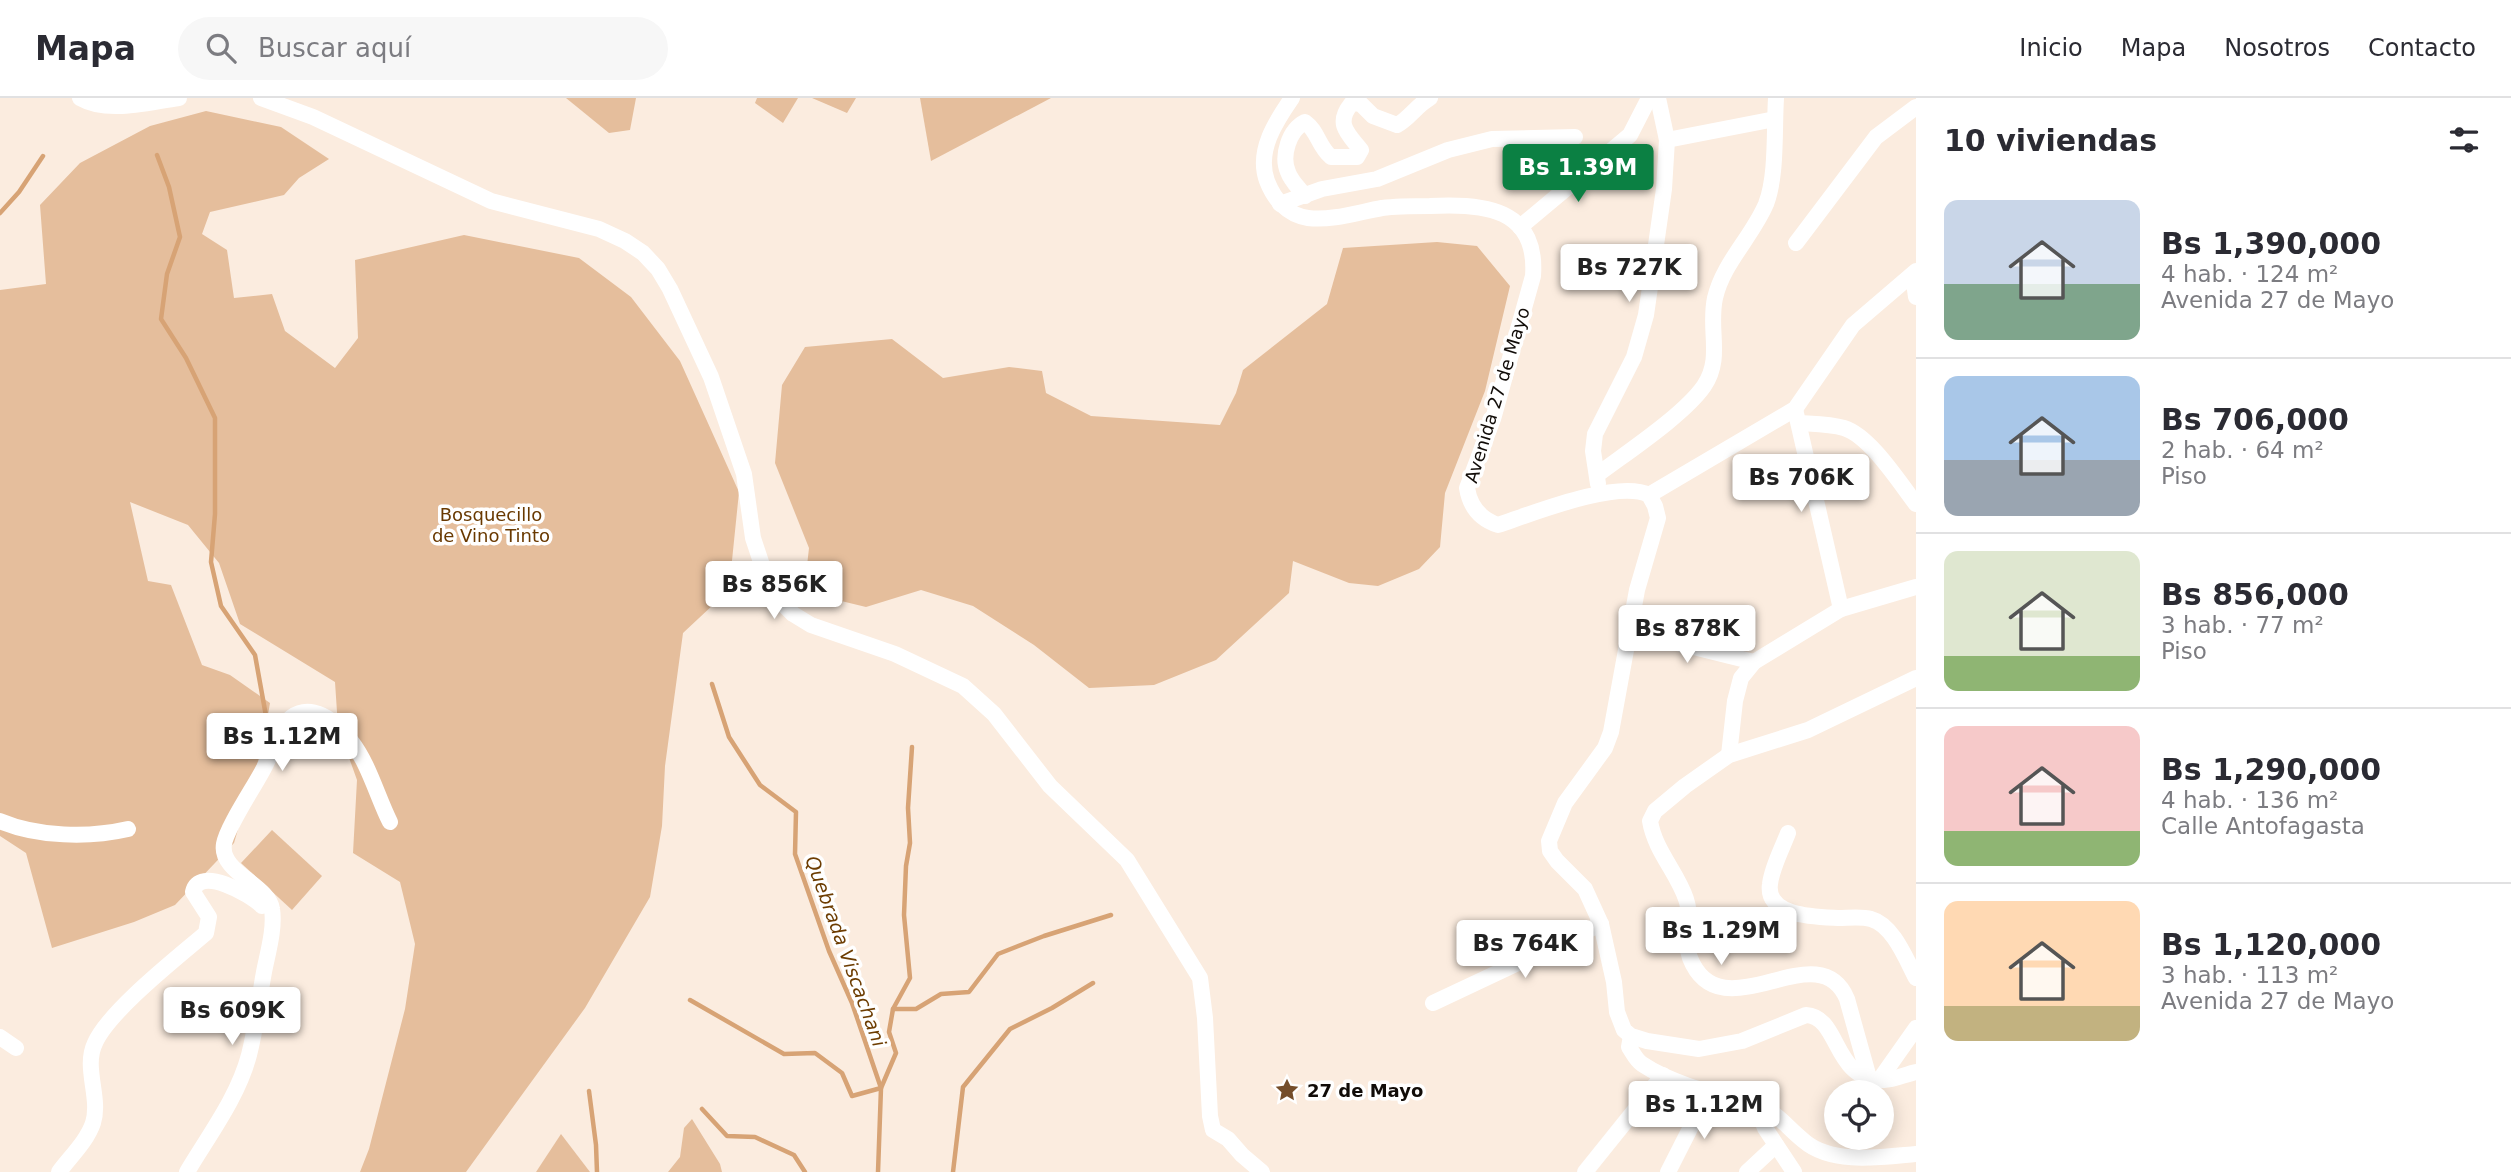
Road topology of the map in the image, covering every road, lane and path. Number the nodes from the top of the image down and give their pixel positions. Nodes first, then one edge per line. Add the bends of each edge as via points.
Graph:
1 (79, 98) edge
2 (180, 98) edge
3 (261, 98) edge
4 (1292, 98) edge
5 (1430, 98) edge
6 (1649, 98) edge
7 (1658, 98) edge
8 (1776, 98) edge
9 (1909, 98) edge
10 (1916, 108) edge
11 (1775, 119) junction
12 (1575, 137) dead end
13 (1667, 140) junction
14 (1305, 195) junction
15 (1280, 204) junction
16 (1521, 227) junction
17 (1796, 243) dead end
18 (1914, 273) edge
19 (1916, 297) edge
20 (1797, 416) junction
21 (1597, 475) junction
22 (1599, 494) junction
23 (1648, 495) junction
24 (1916, 504) edge
25 (1916, 587) edge
26 (1841, 610) junction
27 (1629, 631) junction
28 (1754, 662) junction
29 (1916, 678) edge
30 (1730, 755) junction
31 (0, 821) edge
32 (390, 822) dead end
33 (128, 829) dead end
34 (1788, 833) dead end
35 (271, 919) junction
36 (1601, 924) junction
37 (1916, 978) edge
38 (1433, 1003) dead end
39 (1916, 1028) edge
40 (1631, 1036) junction
41 (0, 1037) edge
42 (16, 1048) dead end
43 (1916, 1072) edge
44 (1663, 1075) junction
45 (1874, 1079) junction
46 (1712, 1093) junction
47 (1756, 1105) junction
48 (1776, 1145) junction
49 (1916, 1154) edge
50 (59, 1172) edge
51 (187, 1172) edge
52 (1262, 1172) edge
53 (1585, 1172) edge
54 (1668, 1172) edge
55 (1746, 1172) edge
56 (1794, 1172) edge

1 - 2 street via 110,106
3 - 52 street via 313,117 491,201 599,229 643,253 658,269 711,377 744,474 755,546 782,603 811,625 937,672 971,692 1013,736 1050,786 1127,860 1200,978 1213,1129
4 - 15 street via 1270,132 1265,155 1264,172
5 - 14 street via 1396,125 1373,116 1360,103 1351,104 1343,122 1361,150 1357,157 1331,157 1319,145 1311,126 1300,124 1286,162 1287,172
6 - 16 street via 1630,135
7 - 13 street
8 - 11 street
9 - 10 street
10 - 17 street via 1876,137
11 - 13 street
11 - 21 street via 1772,187 1714,301 1715,364 1709,378 1690,402
12 - 14 street via 1492,139 1448,150 1377,179
13 - 21 street via 1646,315 1634,357 1595,434
14 - 15 street
15 - 16 street via 1309,219 1385,208 1485,207 1508,215
16 - 22 street, Avenida 27 de Mayo via 1535,258 1533,276 1493,419 1467,488 1468,498 1480,516 1498,525
18 - 19 street
18 - 20 street via 1853,325
20 - 23 street
20 - 24 street via 1853,432
20 - 26 street
21 - 22 street
22 - 23 street, Avenida 27 de Mayo via 1633,491
23 - 27 street via 1658,518
25 - 26 street
26 - 28 street
27 - 28 street
27 - 36 street via 1605,748 1565,803 1549,841 1557,861 1585,889
28 - 30 street via 1741,678 1735,701
29 - 30 street via 1808,730
30 - 45 street via 1655,811 1650,821 1661,854 1686,898 1690,957 1700,974 1728,989 1754,988 1799,974 1834,980 1847,999
31 - 33 street via 64,836
32 - 35 street via 352,741 317,711 290,719 276,736 269,759 224,844 225,857 272,907
34 - 37 street via 1769,886 1773,900 1796,913 1870,918 1881,924
35 - 50 street via 260,902 247,894 211,880 196,884 193,892 209,917 206,933 128,1002 95,1042 91,1055 92,1125
35 - 51 street via 249,1055 217,1124
36 - 38 street
36 - 40 street via 1617,1012
39 - 45 street
40 - 44 street via 1629,1047 1635,1057
40 - 45 street via 1699,1049 1742,1041 1813,1016 1822,1021 1851,1069
41 - 42 street
43 - 45 street
44 - 46 street
44 - 53 street
46 - 47 street
46 - 54 street
47 - 48 street
47 - 49 street via 1773,1111 1814,1148 1864,1158
48 - 55 street
48 - 56 street

